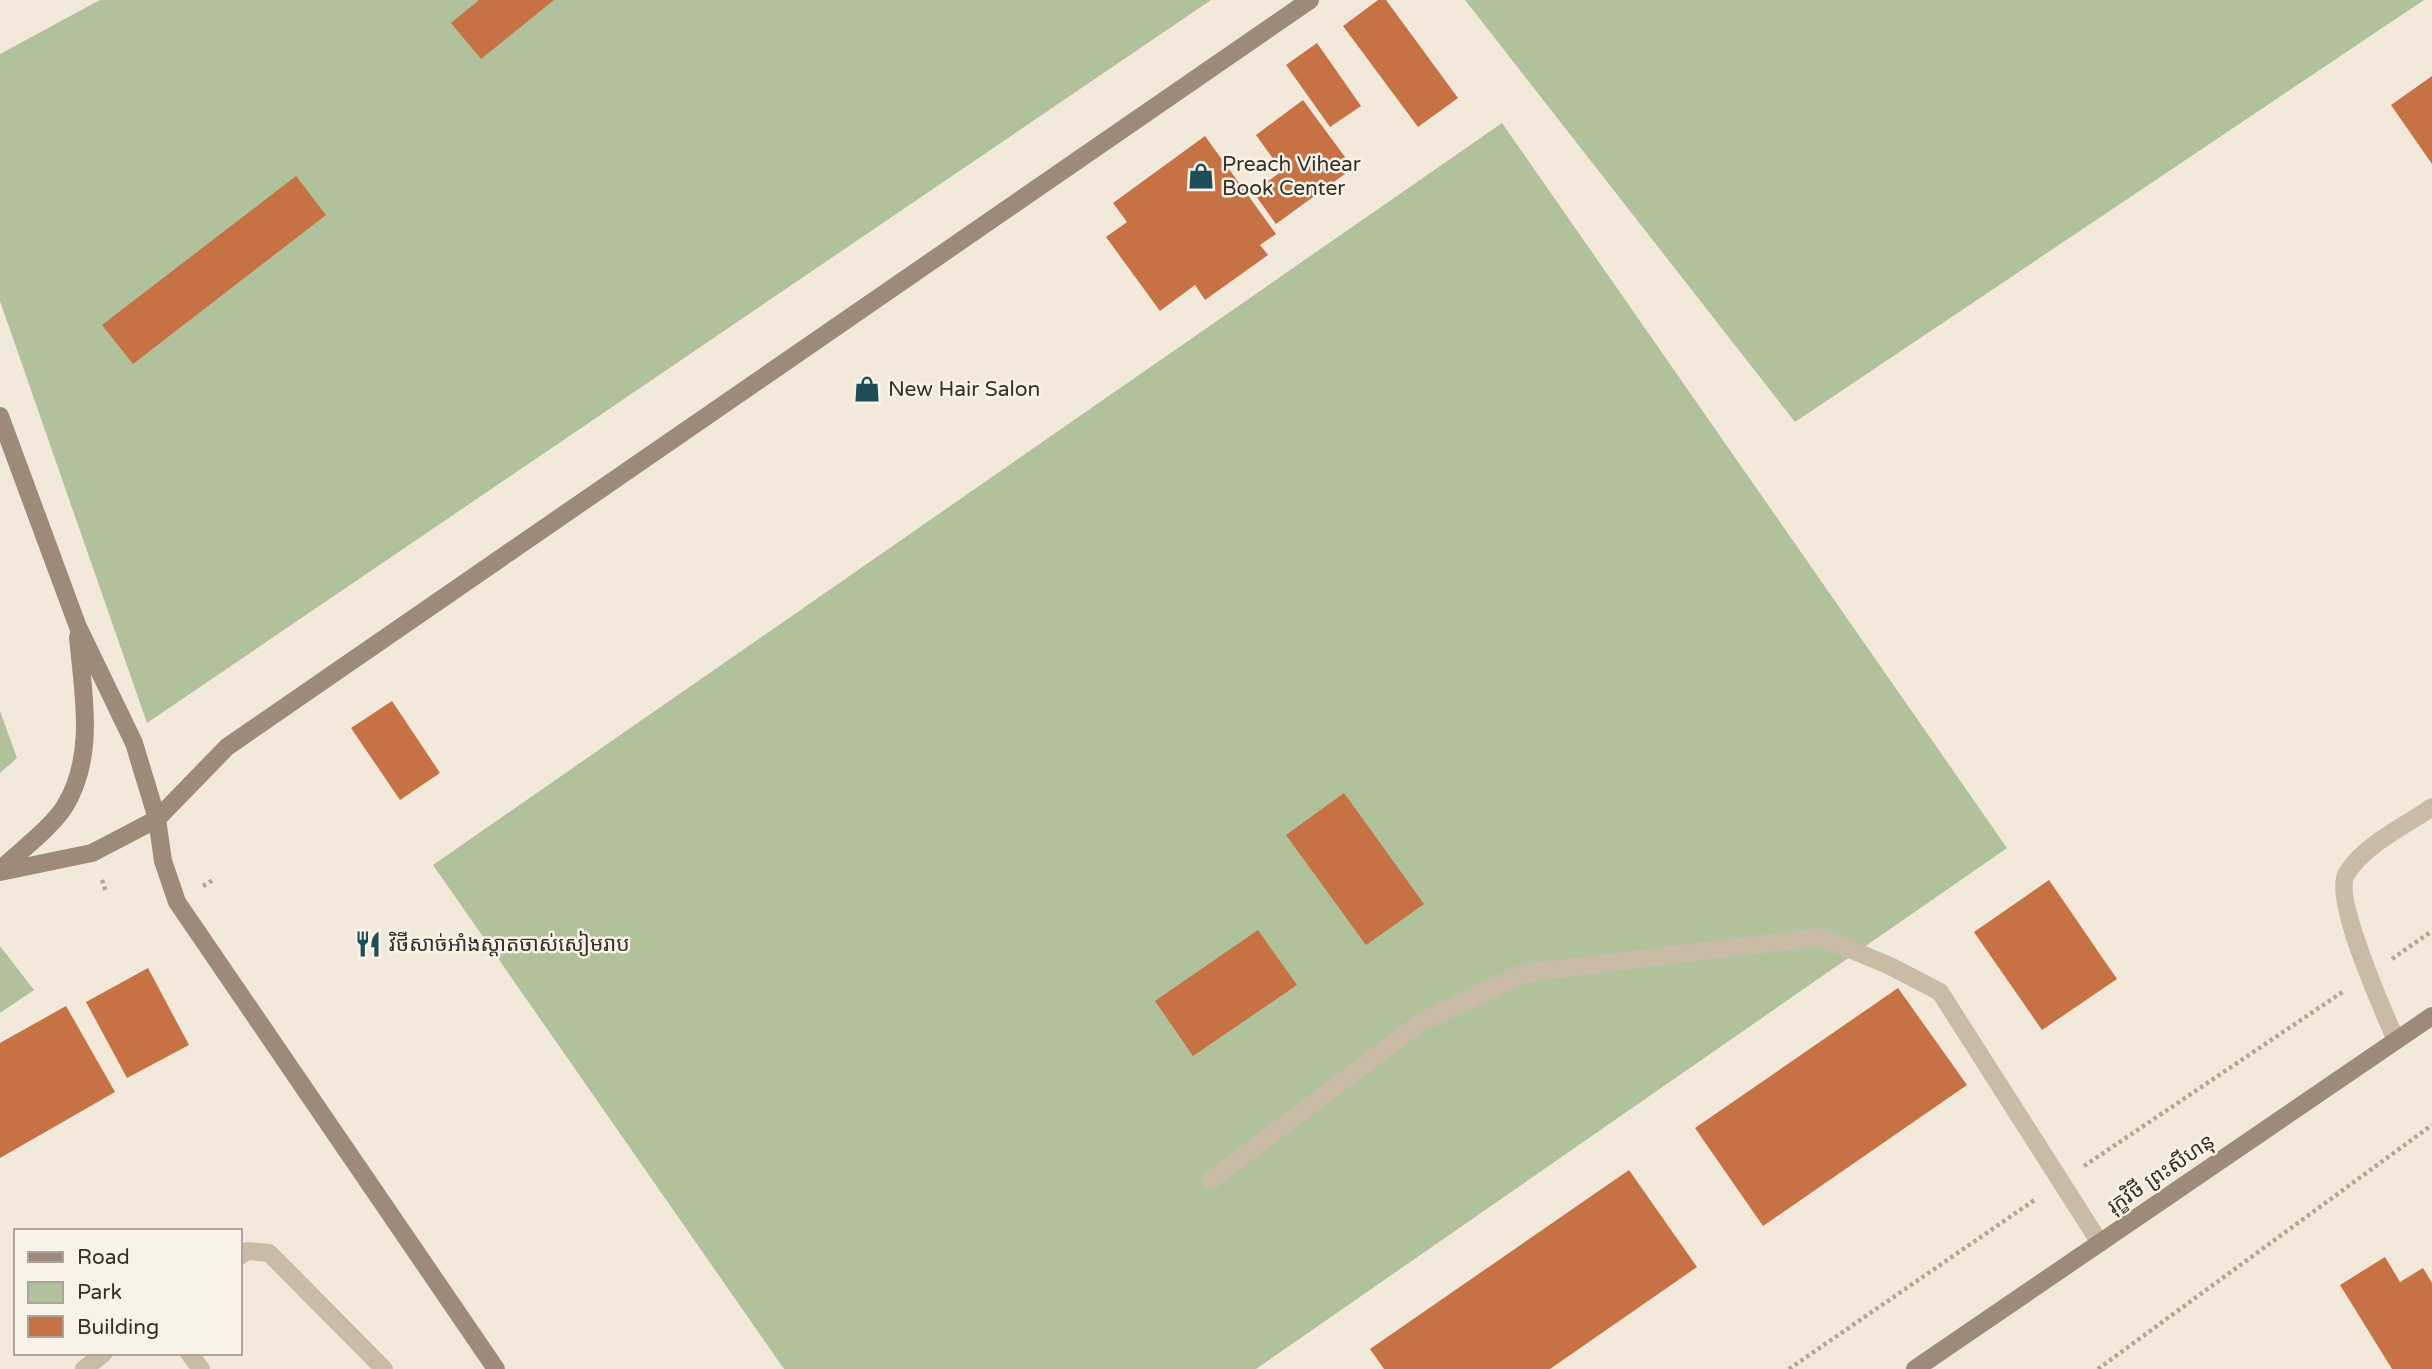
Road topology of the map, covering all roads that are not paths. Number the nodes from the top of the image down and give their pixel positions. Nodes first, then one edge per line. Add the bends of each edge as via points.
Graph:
1 (1310, 0) edge
2 (0, 415) edge
3 (78, 627) junction
4 (2432, 807) edge
5 (158, 818) junction
6 (0, 871) edge
7 (2432, 1016) edge
8 (2396, 1041) junction
9 (1211, 1180) dead end
10 (2100, 1243) junction
11 (242, 1255) edge
12 (102, 1355) edge
13 (84, 1369) edge
14 (384, 1369) edge
15 (496, 1369) edge
16 (1915, 1369) edge

1 - 5 main road via 227,747
2 - 3 main road
3 - 5 main road via 134,743
3 - 6 main road via 85,760 64,807
4 - 8 lane via 2361,856 2345,875 2347,914
5 - 6 main road via 92,853
5 - 15 main road via 163,861 177,902
7 - 8 main road, រុក្ខវិថី ព្រះសីហនុ
8 - 10 main road, រុក្ខវិថី ព្រះសីហនុ
9 - 10 lane via 1421,1022 1525,973 1821,937 1940,992
10 - 16 main road, រុក្ខវិថី ព្រះសីហនុ
11 - 14 lane via 269,1253
12 - 13 lane

